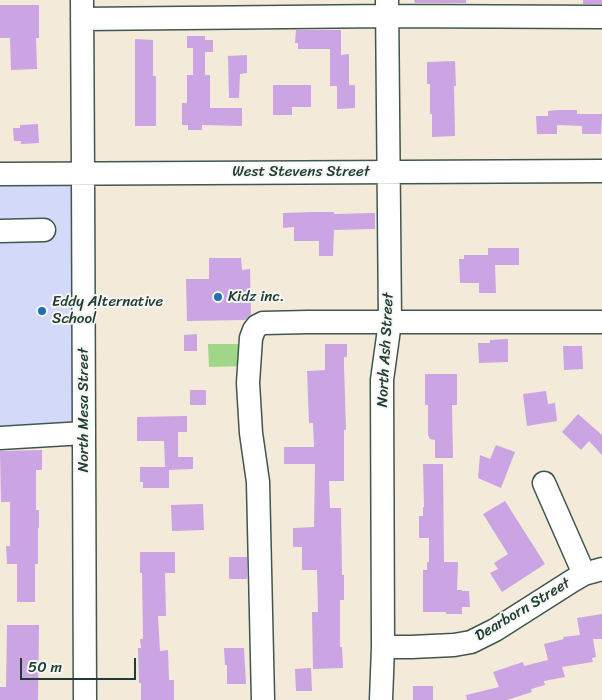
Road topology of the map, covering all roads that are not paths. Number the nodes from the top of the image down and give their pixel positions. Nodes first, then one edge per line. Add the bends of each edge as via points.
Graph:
1 (387, 8) edge
2 (82, 10) edge
3 (602, 17) edge
4 (602, 171) edge
5 (388, 172) junction
6 (84, 173) junction
7 (0, 174) edge
8 (44, 230) dead end
9 (0, 231) edge
10 (390, 322) junction
11 (602, 322) edge
12 (84, 433) junction
13 (0, 438) edge
14 (544, 483) dead end
15 (593, 572) edge
16 (383, 647) junction
17 (86, 700) edge
18 (263, 700) edge
19 (382, 700) edge

1 - 2 street
1 - 3 street
1 - 5 street, North Ash Street
2 - 6 street, North Mesa Street
4 - 5 street, West Stevens Street
5 - 6 street, West Stevens Street
5 - 10 street, North Ash Street
6 - 7 street, West Stevens Street
6 - 12 street, North Mesa Street
8 - 9 street
10 - 11 street
10 - 16 street, North Ash Street via 382,380
10 - 18 street via 263,323 257,326 251,338 248,383 258,482
12 - 13 street
12 - 17 street, North Mesa Street
14 - 15 street
15 - 16 street, Dearborn Street via 572,581 472,642
16 - 19 street, North Ash Street

